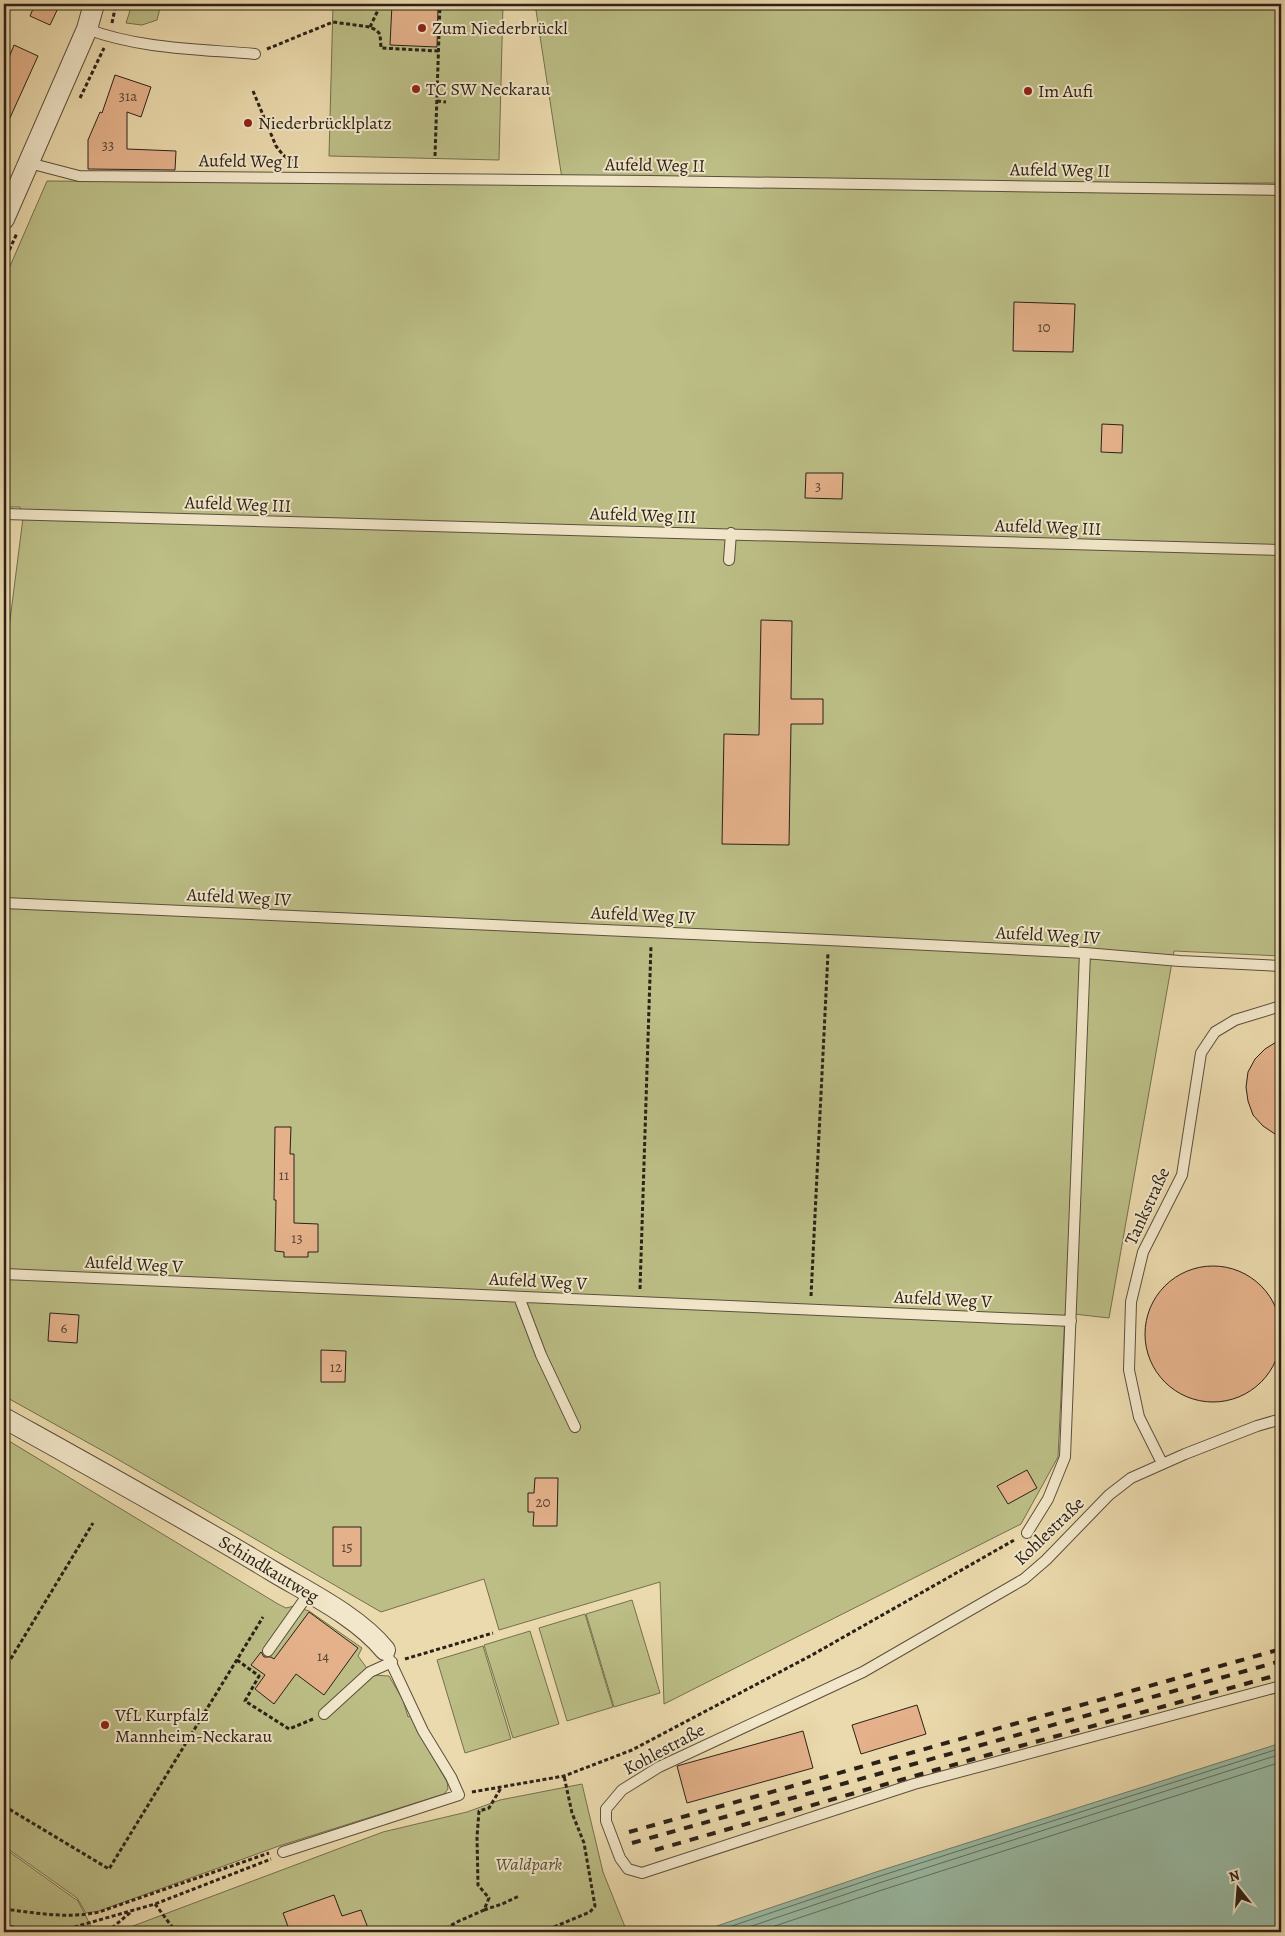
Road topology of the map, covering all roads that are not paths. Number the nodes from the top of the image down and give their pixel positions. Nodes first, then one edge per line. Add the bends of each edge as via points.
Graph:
1 (94, 4) edge
2 (86, 29) junction
3 (255, 54) road end
4 (29, 163) junction
5 (1281, 190) edge
6 (4, 219) edge
7 (4, 514) edge
8 (731, 534) junction
9 (1281, 550) edge
10 (729, 560) dead end
11 (4, 903) edge
12 (1085, 953) junction
13 (1281, 966) edge
14 (1281, 1006) edge
15 (4, 1274) edge
16 (520, 1297) junction
17 (1072, 1321) junction
18 (4, 1418) edge
19 (1281, 1419) edge
20 (575, 1427) dead end
21 (1162, 1463) junction
22 (1027, 1533) road end
23 (309, 1593) junction
24 (268, 1651) dead end
25 (389, 1656) junction
26 (1281, 1686) edge
27 (324, 1714) road end
28 (282, 1852) road end

1 - 2 street
2 - 3 lane via 149,45
2 - 4 street
4 - 5 lane, Aufeld Weg II via 79,176
4 - 6 street
7 - 8 lane, Aufeld Weg III
8 - 9 lane, Aufeld Weg III
8 - 10 lane
11 - 12 lane, Aufeld Weg IV
12 - 13 lane, Aufeld Weg IV
12 - 17 lane
14 - 21 lane, Tankstraße via 1235,1020 1215,1032 1200,1053 1182,1175 1143,1252 1131,1302 1129,1370 1139,1417
15 - 16 lane, Aufeld Weg V
16 - 17 lane, Aufeld Weg V
16 - 20 lane via 541,1355
17 - 22 lane via 1065,1458 1048,1499
18 - 23 street, Schindkautweg
19 - 21 lane, Kohlestraße
21 - 26 lane, Kohlestraße via 1131,1478 1109,1495 1024,1579 863,1672 659,1767 622,1790 606,1809 606,1821 620,1858 628,1869 642,1873 914,1784
23 - 24 lane
23 - 25 street, Schindkautweg via 363,1627
25 - 27 lane
25 - 28 lane, Schindkautweg via 459,1795

